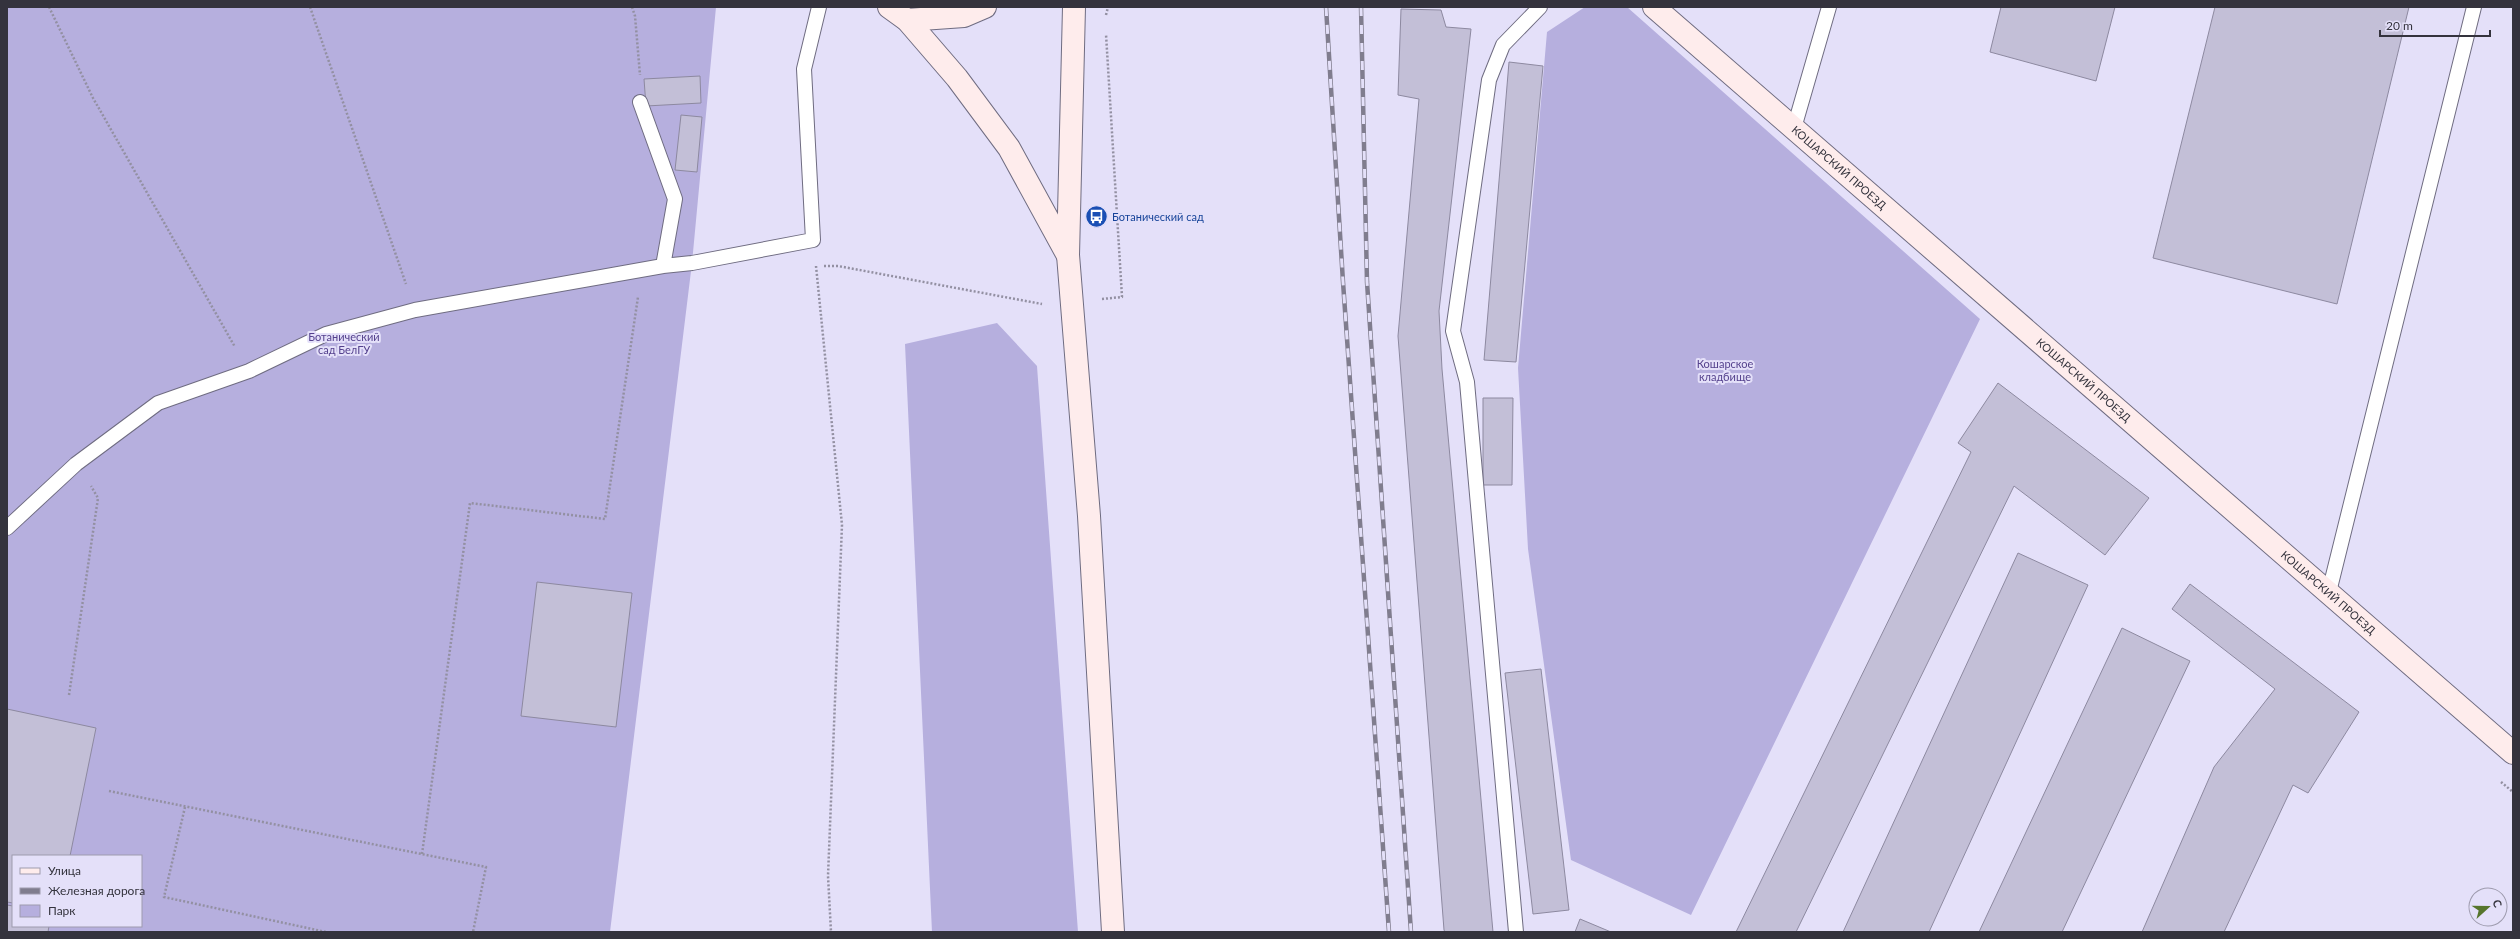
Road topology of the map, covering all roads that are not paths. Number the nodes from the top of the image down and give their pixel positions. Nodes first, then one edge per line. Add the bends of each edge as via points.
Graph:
1 (818, 7) edge
2 (889, 7) edge
3 (985, 7) edge
4 (1074, 7) edge
5 (1540, 7) edge
6 (1654, 7) edge
7 (1829, 7) edge
8 (2474, 7) edge
9 (907, 20) junction
10 (640, 102) road end
11 (1794, 128) junction
12 (1068, 255) junction
13 (663, 266) junction
14 (7, 528) edge
15 (2329, 592) junction
16 (2513, 753) edge
17 (1113, 932) edge
18 (1516, 932) edge

1 - 13 lane via 804,69 813,240 692,264
2 - 9 main road
3 - 9 main road via 964,16
4 - 12 main road
5 - 18 lane via 1503,45 1489,80 1453,331 1467,382
6 - 11 main road, КОШАРСКИЙ ПРОЕЗД
7 - 11 lane
8 - 15 lane
9 - 12 main road via 957,78 1010,148
10 - 13 lane via 675,199
11 - 15 main road, КОШАРСКИЙ ПРОЕЗД
12 - 17 main road via 1089,516
13 - 14 lane via 415,310 326,334 248,371 158,403 76,464
15 - 16 main road, КОШАРСКИЙ ПРОЕЗД

